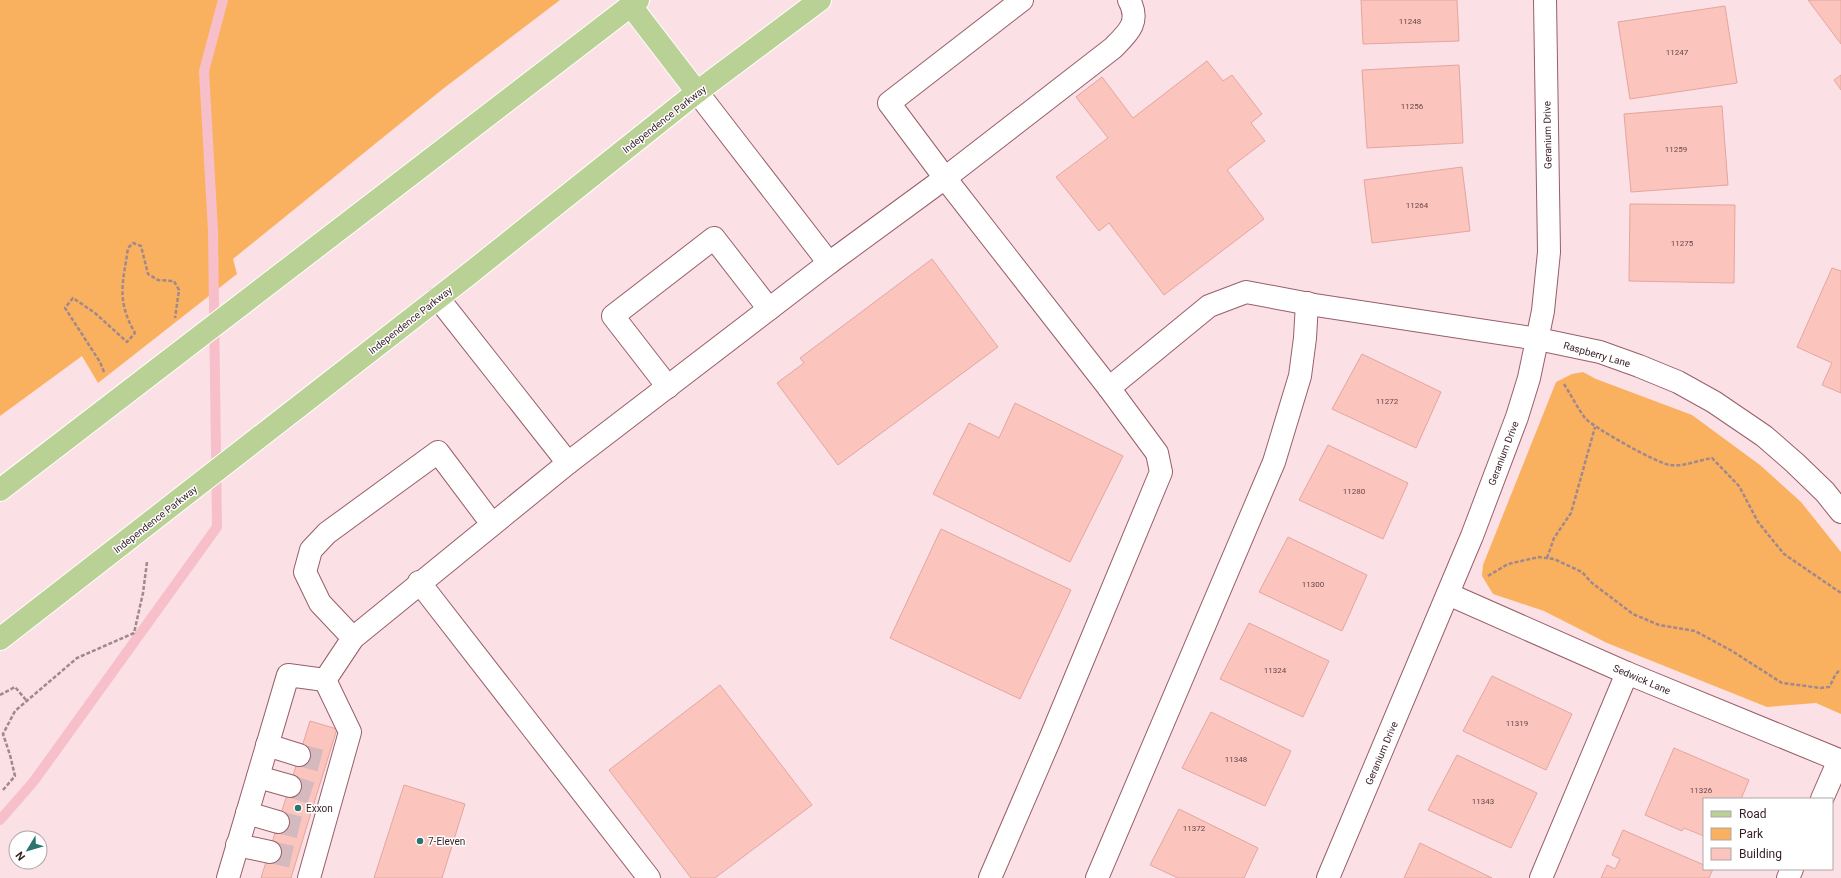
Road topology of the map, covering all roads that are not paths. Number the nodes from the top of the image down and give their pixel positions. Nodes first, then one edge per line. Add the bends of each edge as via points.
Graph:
1 (820, 0) edge
2 (1022, 0) edge
3 (1129, 0) edge
4 (1545, 0) edge
5 (634, 3) edge
6 (697, 92) junction
7 (945, 178) junction
8 (829, 263) junction
9 (438, 298) junction
10 (1307, 303) junction
11 (769, 309) junction
12 (1538, 339) junction
13 (668, 386) junction
14 (1109, 388) junction
15 (568, 463) junction
16 (0, 490) edge
17 (1841, 512) edge
18 (492, 524) junction
19 (420, 582) junction
20 (1448, 594) junction
21 (353, 638) junction
22 (0, 639) edge
23 (1627, 673) junction
24 (325, 680) junction
25 (267, 745) junction
26 (299, 755) tunnel mouth
27 (258, 777) junction
28 (290, 786) tunnel mouth
29 (1822, 798) edge
30 (247, 813) junction
31 (278, 822) tunnel mouth
32 (237, 845) junction
33 (270, 852) tunnel mouth
34 (306, 866) edge
35 (228, 878) edge
36 (649, 878) edge
37 (990, 878) edge
38 (1097, 878) edge
39 (1328, 878) edge
40 (1541, 878) edge

1 - 6 main road, Independence Parkway
2 - 7 street via 889,103
3 - 7 street via 1134,8 1132,29 1113,48
4 - 12 street, Geranium Drive via 1549,252
5 - 6 main road
5 - 16 main road
6 - 8 street
6 - 9 main road, Independence Parkway
7 - 8 street
7 - 14 street
8 - 11 street
9 - 15 street
9 - 22 main road, Independence Parkway
10 - 12 street, Raspberry Lane
10 - 14 street, Raspberry Lane via 1246,292 1210,306
10 - 38 street via 1300,376 1274,462
11 - 13 street
11 - 13 street via 714,238 613,316
12 - 17 street, Raspberry Lane via 1600,352 1678,382 1714,402 1758,432 1795,463 1825,492
12 - 20 street, Geranium Drive via 1517,417
13 - 15 street
14 - 37 street via 1157,453 1161,472
15 - 18 street
18 - 19 street
18 - 21 street via 438,452 327,533 311,550 305,572 320,603
19 - 21 street
19 - 36 street
20 - 23 street, Sedwick Lane
20 - 39 street, Geranium Drive
21 - 24 street
23 - 29 street, Sedwick Lane via 1839,760
23 - 40 street
24 - 25 street via 288,675
24 - 34 street via 350,732 334,764
25 - 26 street
25 - 27 street
27 - 28 street
27 - 30 street
30 - 31 street
30 - 32 street
32 - 33 street
32 - 35 street

